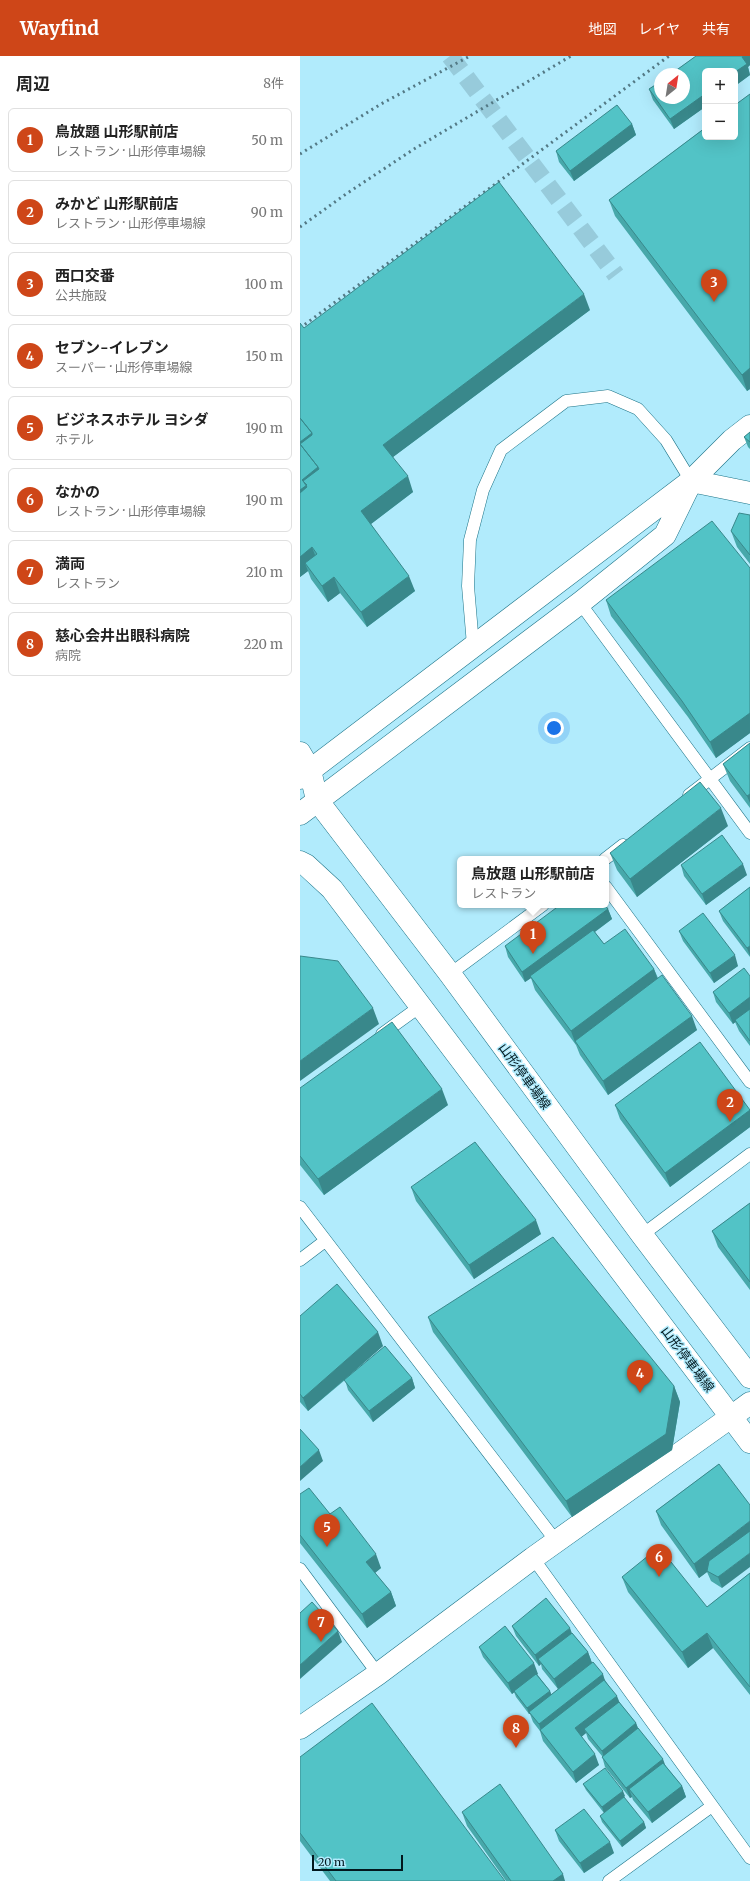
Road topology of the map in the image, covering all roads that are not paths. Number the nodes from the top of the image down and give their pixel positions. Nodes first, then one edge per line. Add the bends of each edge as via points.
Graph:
1 (750, 426) edge
2 (691, 481) junction
3 (750, 493) edge
4 (580, 603) junction
5 (473, 645) junction
6 (750, 748) edge
7 (303, 767) edge
8 (709, 779) junction
9 (317, 800) junction
10 (678, 803) edge
11 (300, 814) edge
12 (750, 833) edge
13 (636, 836) edge
14 (609, 856) edge
15 (300, 862) edge
16 (609, 891) edge
17 (539, 908) edge
18 (450, 974) junction
19 (422, 1005) junction
20 (370, 1042) edge
21 (750, 1082) edge
22 (750, 1154) edge
23 (300, 1207) edge
24 (642, 1235) junction
25 (325, 1241) junction
26 (300, 1260) edge
27 (750, 1377) edge
28 (750, 1403) edge
29 (731, 1417) junction
30 (750, 1442) edge
31 (556, 1541) junction
32 (533, 1558) junction
33 (300, 1569) edge
34 (378, 1674) junction
35 (300, 1728) edge
36 (712, 1806) junction
37 (750, 1858) edge
38 (609, 1881) edge

1 - 2 street via 732,440
2 - 3 street
2 - 4 street via 665,535
2 - 5 street
2 - 5 lane via 666,440 638,409 608,396 566,401 501,450 484,490 470,540 468,586
4 - 8 lane
4 - 9 street
5 - 7 street
6 - 8 lane
7 - 9 street, 山形停車場線
8 - 10 lane
8 - 12 lane
9 - 11 street
9 - 18 street, 山形停車場線
13 - 14 lane
15 - 19 street, 山形停車場線 via 332,889
16 - 21 lane
17 - 18 lane
18 - 24 street, 山形停車場線
19 - 20 lane
19 - 29 street, 山形停車場線
22 - 24 lane
23 - 25 lane
24 - 27 street, 山形停車場線
25 - 26 lane
25 - 31 lane
28 - 29 street
29 - 30 street, 山形停車場線
29 - 31 street
31 - 32 street
32 - 34 street
32 - 36 lane
33 - 34 lane
34 - 35 street
36 - 37 lane
36 - 38 lane

